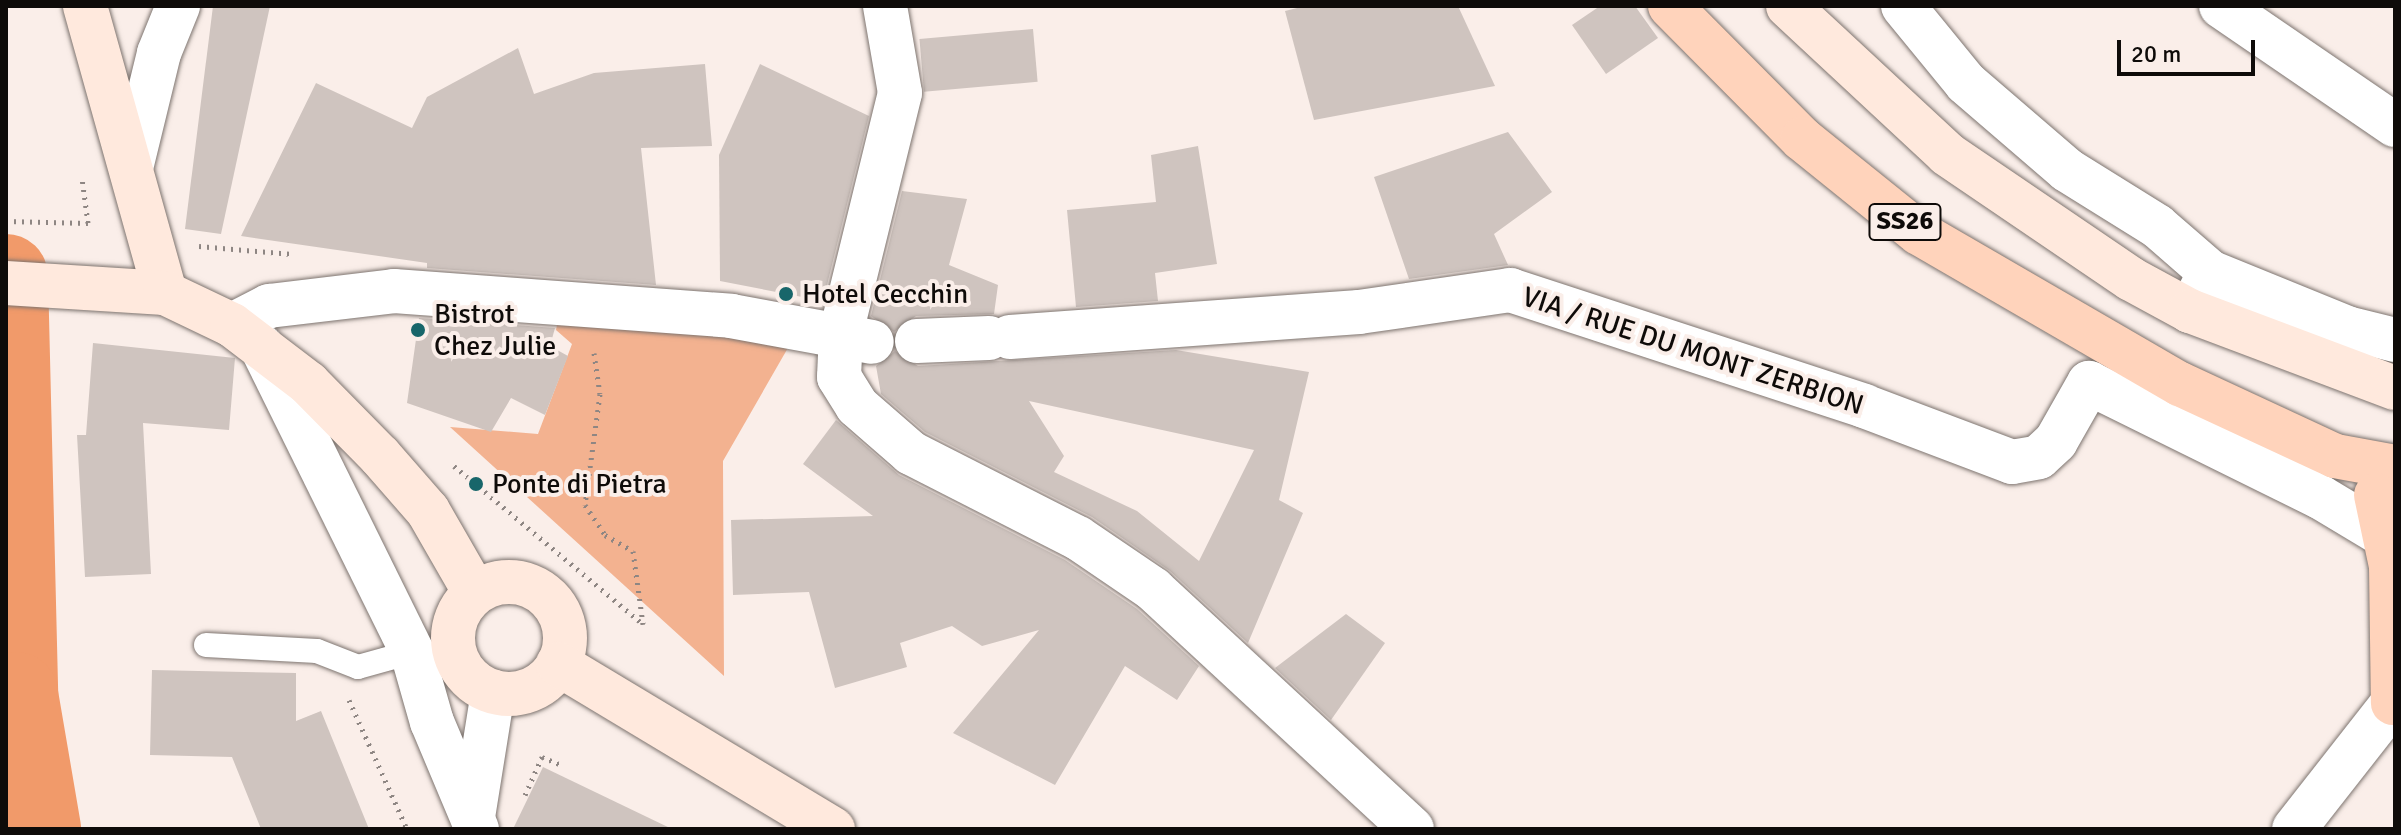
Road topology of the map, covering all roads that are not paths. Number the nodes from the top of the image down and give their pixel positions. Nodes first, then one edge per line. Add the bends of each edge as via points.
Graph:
1 (85, 6) edge
2 (178, 6) edge
3 (885, 6) edge
4 (1670, 6) edge
5 (1788, 6) edge
6 (1903, 6) edge
7 (2221, 6) edge
8 (2395, 125) edge
9 (131, 168) junction
10 (2210, 272) junction
11 (6, 283) edge
12 (165, 293) junction
13 (2190, 311) junction
14 (2085, 334) junction
15 (247, 335) junction
16 (856, 338) junction
17 (2395, 340) edge
18 (917, 341) dead end
19 (2089, 383) junction
20 (2395, 388) edge
21 (2388, 500) edge
22 (474, 591) junction
23 (206, 645) dead end
24 (412, 652) junction
25 (558, 664) junction
26 (493, 692) junction
27 (2394, 702) edge
28 (470, 810) edge
29 (833, 829) edge
30 (1412, 829) edge
31 (2294, 829) edge

1 - 9 street
2 - 9 street via 159,53
3 - 16 street via 900,93
4 - 14 main road, SS26 via 1802,139 1919,233
5 - 13 street via 1947,154 2131,279
6 - 10 street via 1966,83 2067,170 2157,226
7 - 8 street
9 - 12 street
10 - 13 street
10 - 17 street via 2347,328
11 - 12 street
12 - 15 street
13 - 20 street
14 - 19 street
14 - 21 main road, SS26 via 2335,456 2370,458
15 - 16 street via 269,306 344,293 581,301 731,316
15 - 22 street via 338,412 428,511
15 - 24 street
16 - 30 street via 839,377 868,415 911,453 1078,538 1153,589
18 - 19 street, VIA / RUE DU MONT ZERBION via 1359,312 1510,290 1864,406 2012,462 2039,457 2056,441
19 - 21 street via 2320,497
21 - 27 main road
22 - 25 street via 519,581 547,594 563,619 566,648
22 - 26 street via 452,627 455,657 472,682
23 - 24 lane via 317,651 358,667
24 - 28 street
25 - 26 street via 528,692
25 - 29 street
26 - 28 street
27 - 31 street

